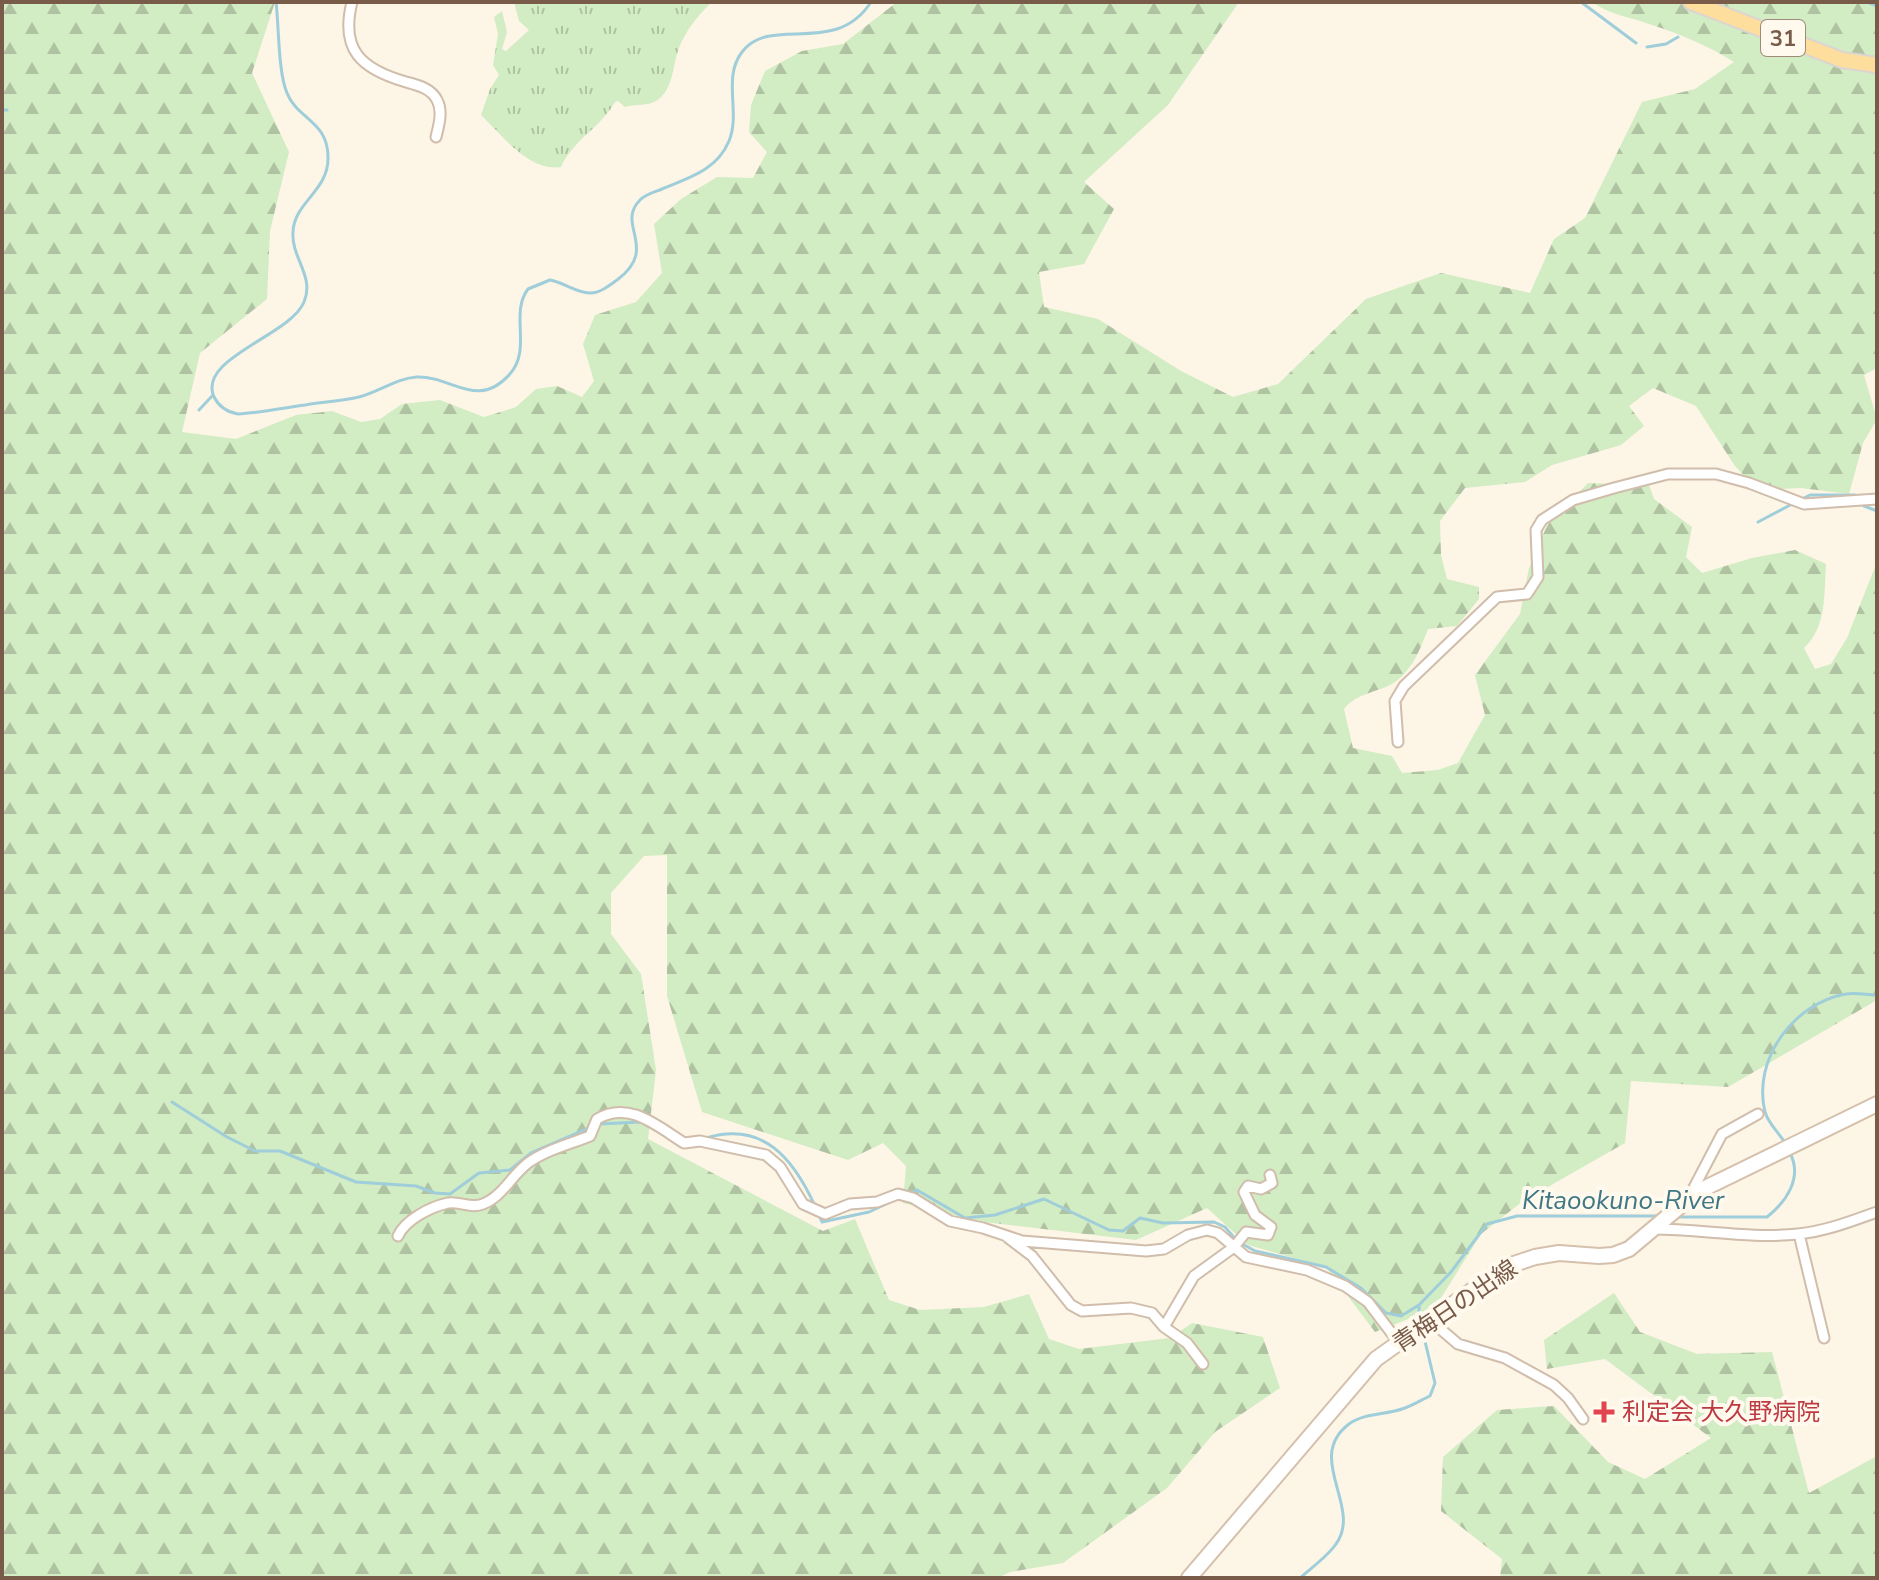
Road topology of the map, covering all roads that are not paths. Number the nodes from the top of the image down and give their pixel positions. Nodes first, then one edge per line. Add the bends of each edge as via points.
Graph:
1 (352, 2) edge
2 (1691, 2) edge
3 (1877, 65) edge
4 (436, 137) dead end
5 (1872, 500) edge
6 (1398, 742) dead end
7 (1877, 1104) edge
8 (1758, 1114) dead end
9 (1270, 1175) dead end
10 (1689, 1198) junction
11 (1876, 1214) edge
12 (1662, 1221) junction
13 (1799, 1234) junction
14 (1004, 1235) junction
15 (398, 1236) dead end
16 (1234, 1247) junction
17 (1423, 1326) junction
18 (1164, 1327) junction
19 (1824, 1338) dead end
20 (1399, 1343) junction
21 (1203, 1364) dead end
22 (1583, 1419) dead end
23 (1196, 1574) edge

1 - 4 street via 346,31 353,50 378,72 431,92 440,111
2 - 3 main road, 31 via 1842,60
5 - 6 street via 1804,504 1716,474 1668,474 1573,500 1553,511 1536,530 1538,577 1527,594 1497,597 1404,686 1395,701
7 - 10 main road, 青梅日の出線
8 - 10 street via 1722,1134
9 - 16 street via 1272,1183 1261,1189 1248,1186 1244,1192 1255,1215 1271,1227 1268,1235 1246,1232
10 - 12 main road, 青梅日の出線
11 - 13 street
12 - 13 street via 1745,1235
12 - 17 main road, 青梅日の出線 via 1629,1249 1613,1255 1559,1253 1511,1265
13 - 19 street
14 - 15 street via 950,1221 898,1194 819,1212 803,1204 766,1155 700,1141 684,1143 640,1115 621,1111 597,1119 590,1136 529,1162 493,1200 475,1207 450,1202 423,1213
14 - 16 street via 1022,1241 1155,1251 1207,1230
14 - 18 street via 1032,1256 1071,1305 1082,1311 1131,1308 1152,1313
16 - 18 street via 1194,1276
16 - 20 street via 1246,1257 1307,1270 1345,1286 1368,1302
17 - 20 main road, 青梅日の出線
17 - 22 street via 1458,1344 1505,1358 1554,1385
18 - 21 street via 1187,1343
20 - 23 main road, 青梅日の出線 via 1376,1359

